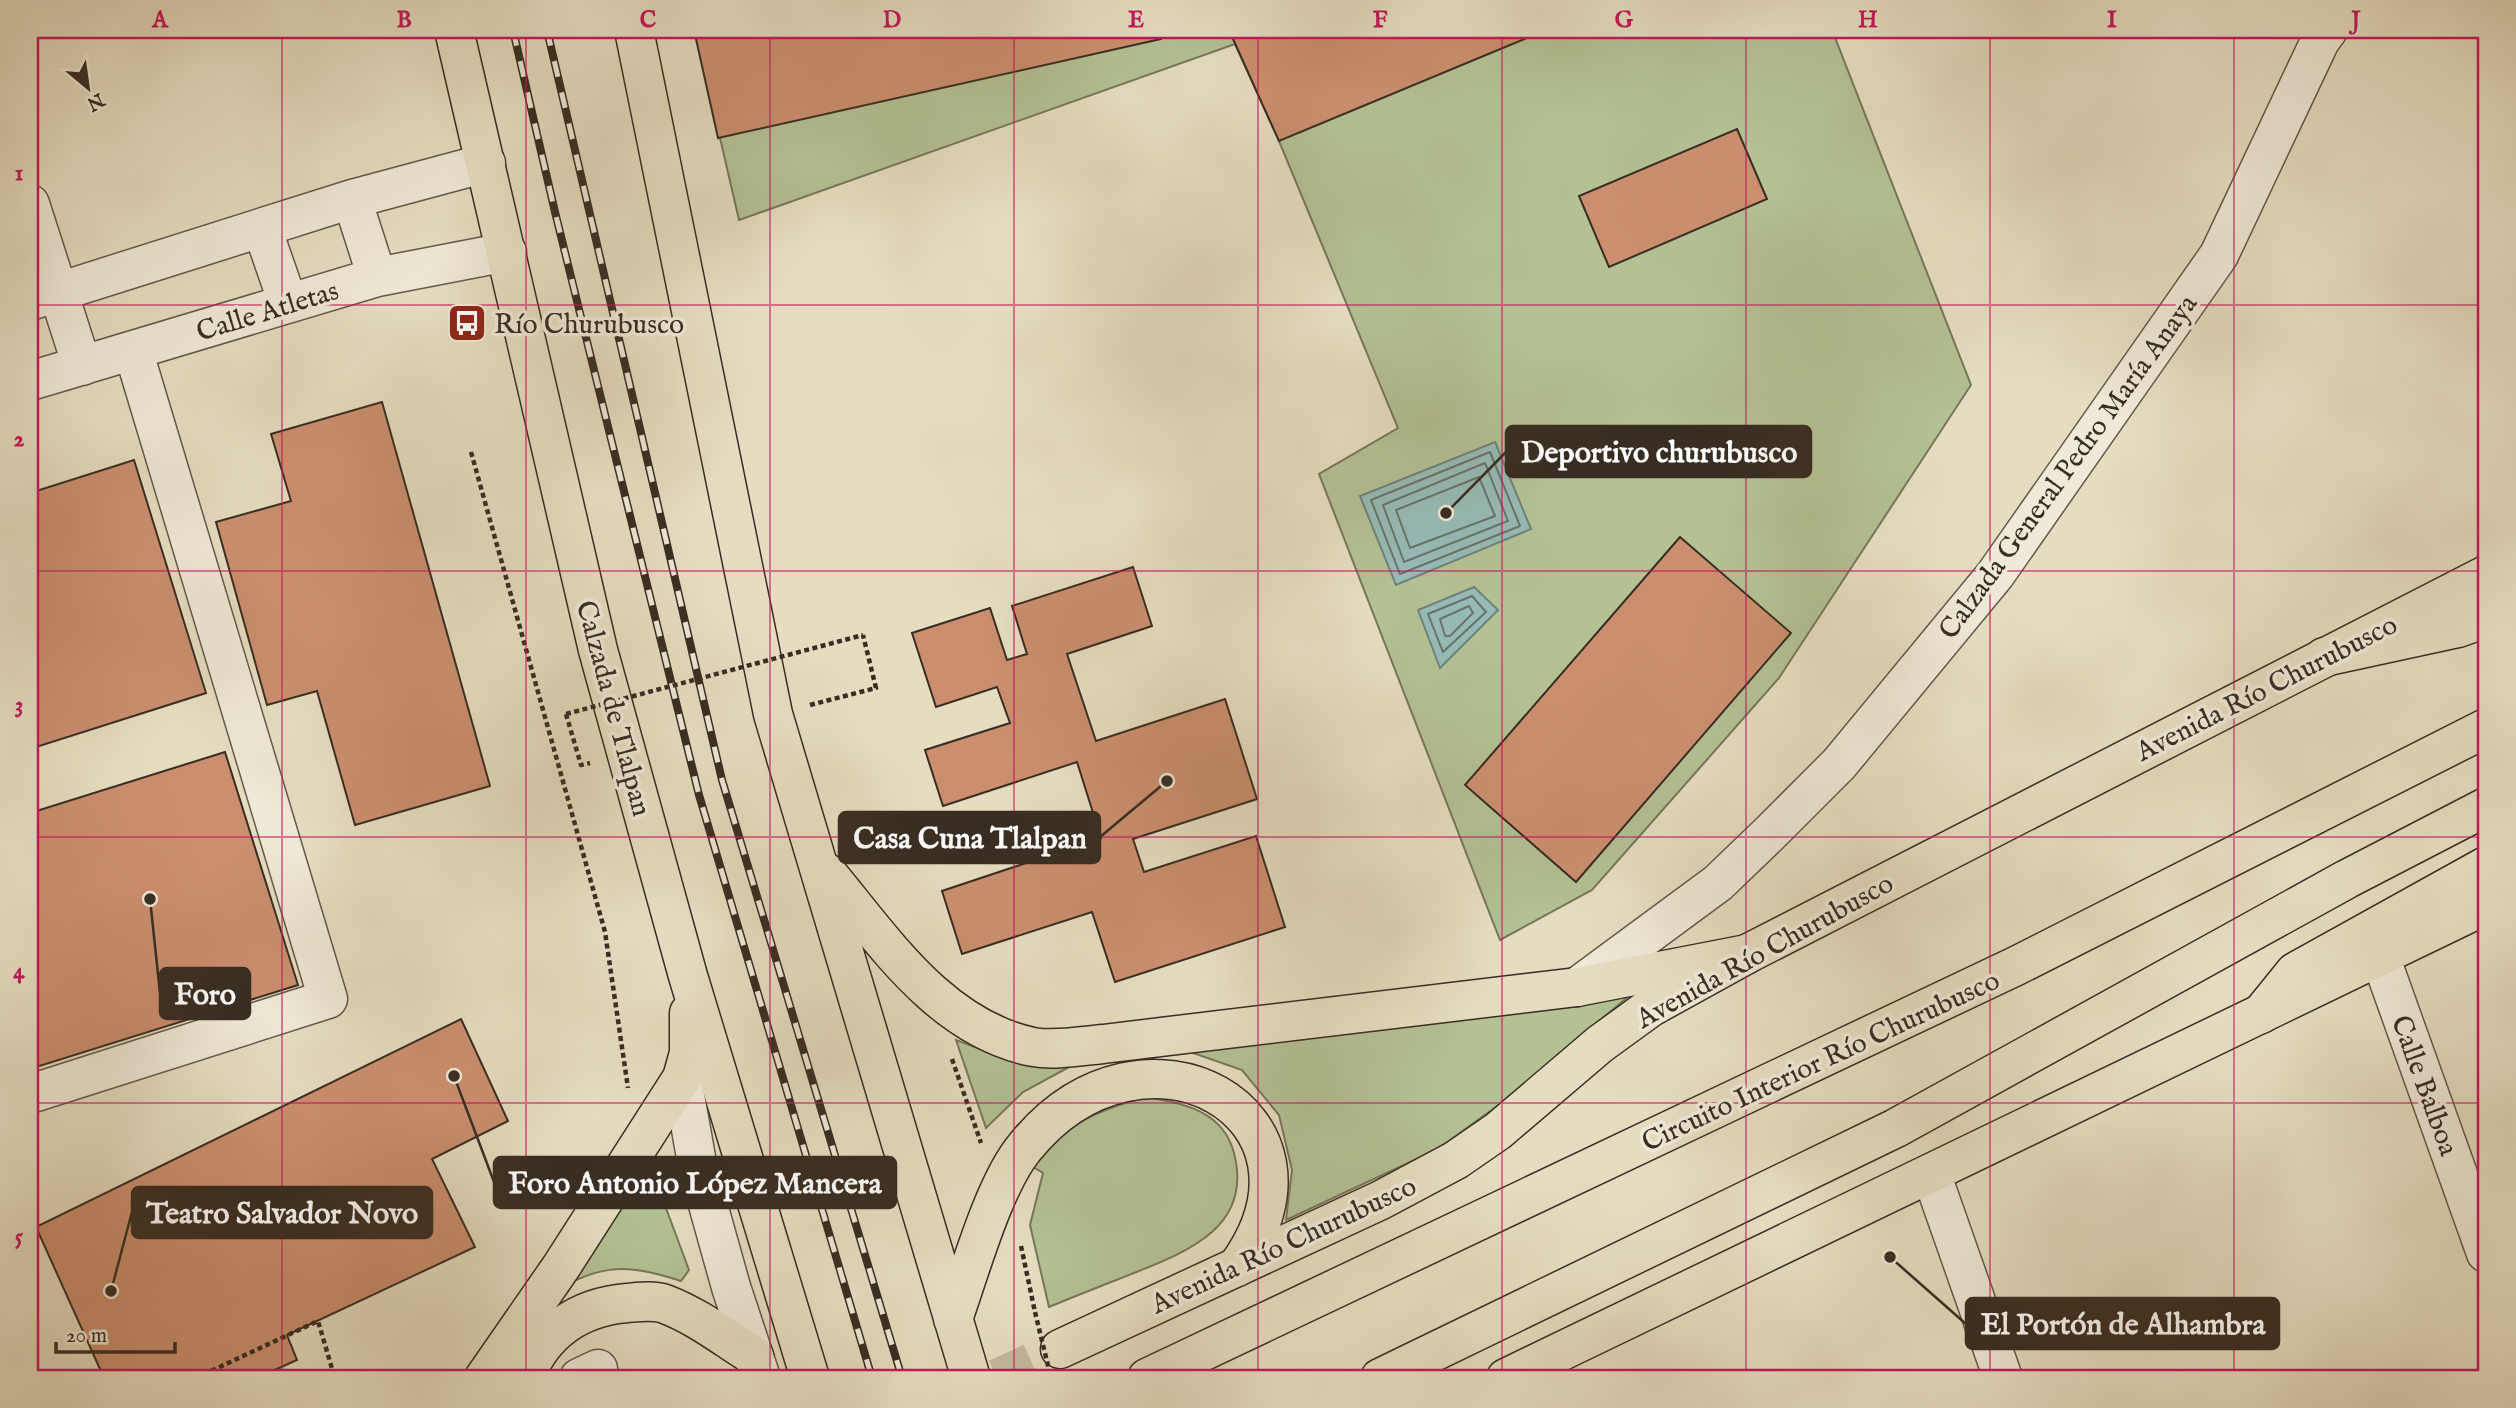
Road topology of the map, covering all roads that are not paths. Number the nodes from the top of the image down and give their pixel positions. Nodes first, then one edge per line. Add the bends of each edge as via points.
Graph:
1 (454, 30) edge
2 (634, 30) edge
3 (2328, 30) edge
4 (486, 163) junction
5 (352, 199) junction
6 (30, 204) edge
7 (262, 228) junction
8 (507, 252) junction
9 (377, 277) junction
10 (44, 296) edge
11 (288, 303) junction
12 (133, 350) junction
13 (82, 366) junction
14 (30, 381) edge
15 (2486, 575) edge
16 (2486, 618) edge
17 (2324, 657) junction
18 (2486, 727) edge
19 (2486, 807) edge
20 (817, 861) junction
21 (2486, 866) edge
22 (2486, 905) edge
23 (1747, 954) junction
24 (2380, 956) junction
25 (688, 976) junction
26 (1577, 987) junction
27 (2261, 1014) junction
28 (682, 1078) junction
29 (30, 1094) edge
30 (1931, 1173) junction
31 (2486, 1253) edge
32 (1237, 1267) junction
33 (962, 1347) edge
34 (1055, 1364) tunnel mouth
35 (757, 1367) edge
36 (484, 1378) edge
37 (525, 1378) edge
38 (810, 1378) edge
39 (1147, 1378) edge
40 (1380, 1378) edge
41 (1506, 1378) edge
42 (2003, 1378) edge

1 - 4 main road, Calzada de Tlalpan
2 - 20 main road via 773,714
3 - 26 street, Calzada General Pedro María Anaya via 2219,255 1994,575 1839,764 1768,835 1718,883
4 - 5 street
4 - 8 main road, Calzada de Tlalpan
5 - 7 street
5 - 9 street
6 - 10 street
7 - 10 street
7 - 11 street
8 - 9 street, Calle Atletas
8 - 25 main road, Calzada de Tlalpan via 598,650
9 - 11 street, Calle Atletas
10 - 13 street
11 - 12 street, Calle Atletas
12 - 13 street, Calle Atletas
12 - 29 street via 328,999
13 - 14 street, Calle Atletas
15 - 17 main road, Avenida Río Churubusco
16 - 17 main road
17 - 23 main road, Avenida Río Churubusco
18 - 39 main road, Circuito Interior Río Churubusco via 2016,966
19 - 40 main road via 1896,1128
20 - 26 main road via 937,999 981,1028 1036,1047 1103,1044
20 - 33 main road
21 - 27 main road via 2295,972
22 - 24 main road
23 - 26 main road
23 - 32 main road, Avenida Río Churubusco via 1641,1014 1456,1160
24 - 27 main road
24 - 31 street, Calle Balboa
25 - 28 main road via 689,1053
25 - 38 main road, Calzada de Tlalpan
27 - 30 main road
28 - 35 street via 698,1169
28 - 36 main road
30 - 41 main road
30 - 42 street
32 - 33 main road via 1252,1247 1268,1202 1269,1176 1257,1136 1244,1116 1210,1090 1181,1080 1157,1077 1107,1085 1069,1104 1023,1149 1001,1188
32 - 34 main road, Avenida Río Churubusco
35 - 37 main road via 662,1303 613,1304 565,1322 531,1361

